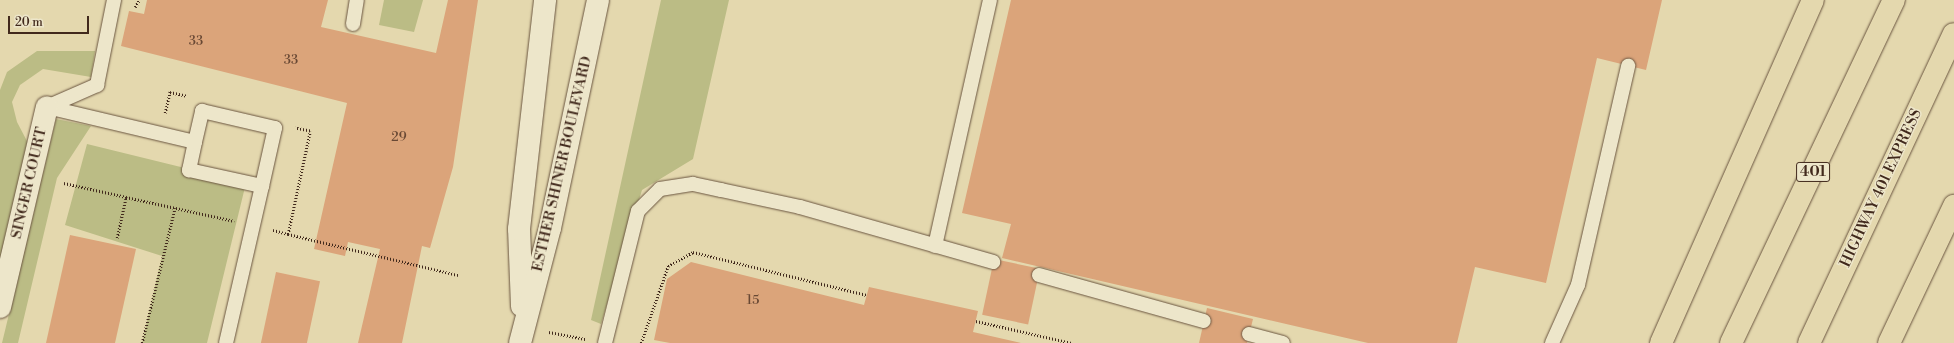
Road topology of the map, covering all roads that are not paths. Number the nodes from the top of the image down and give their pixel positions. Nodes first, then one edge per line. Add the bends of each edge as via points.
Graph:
1 (114, 0) edge
2 (357, 0) edge
3 (545, 0) edge
4 (598, 0) edge
5 (990, 0) edge
6 (1813, 0) edge
7 (1894, 0) edge
8 (353, 24) dead end
9 (1954, 34) edge
10 (1628, 66) dead end
11 (47, 107) junction
12 (195, 142) junction
13 (262, 186) junction
14 (1954, 206) edge
15 (935, 246) junction
16 (993, 262) dead end
17 (1039, 275) dead end
18 (0, 307) edge
19 (1204, 321) dead end
20 (1249, 334) dead end
21 (521, 335) edge
22 (226, 343) edge
23 (605, 343) edge
24 (1283, 343) edge
25 (1552, 343) edge
26 (1661, 343) edge
27 (1731, 343) edge
28 (1809, 343) edge
29 (1889, 343) edge

1 - 11 lane via 97,85
2 - 8 lane
3 - 21 street, ESTHER SHINER BOULEVARD via 519,229
4 - 21 street, ESTHER SHINER BOULEVARD via 550,228
5 - 15 lane
6 - 26 highway
7 - 27 highway, 401
9 - 28 highway, HIGHWAY 401 EXPRESS
10 - 25 lane via 1578,285
11 - 12 lane
11 - 18 street, SINGER COURT
12 - 13 lane via 189,170
12 - 13 lane via 202,111 275,128
13 - 22 lane
14 - 29 highway
15 - 16 lane
15 - 23 lane via 800,208 693,184 660,189 638,211
17 - 19 lane
20 - 24 lane

